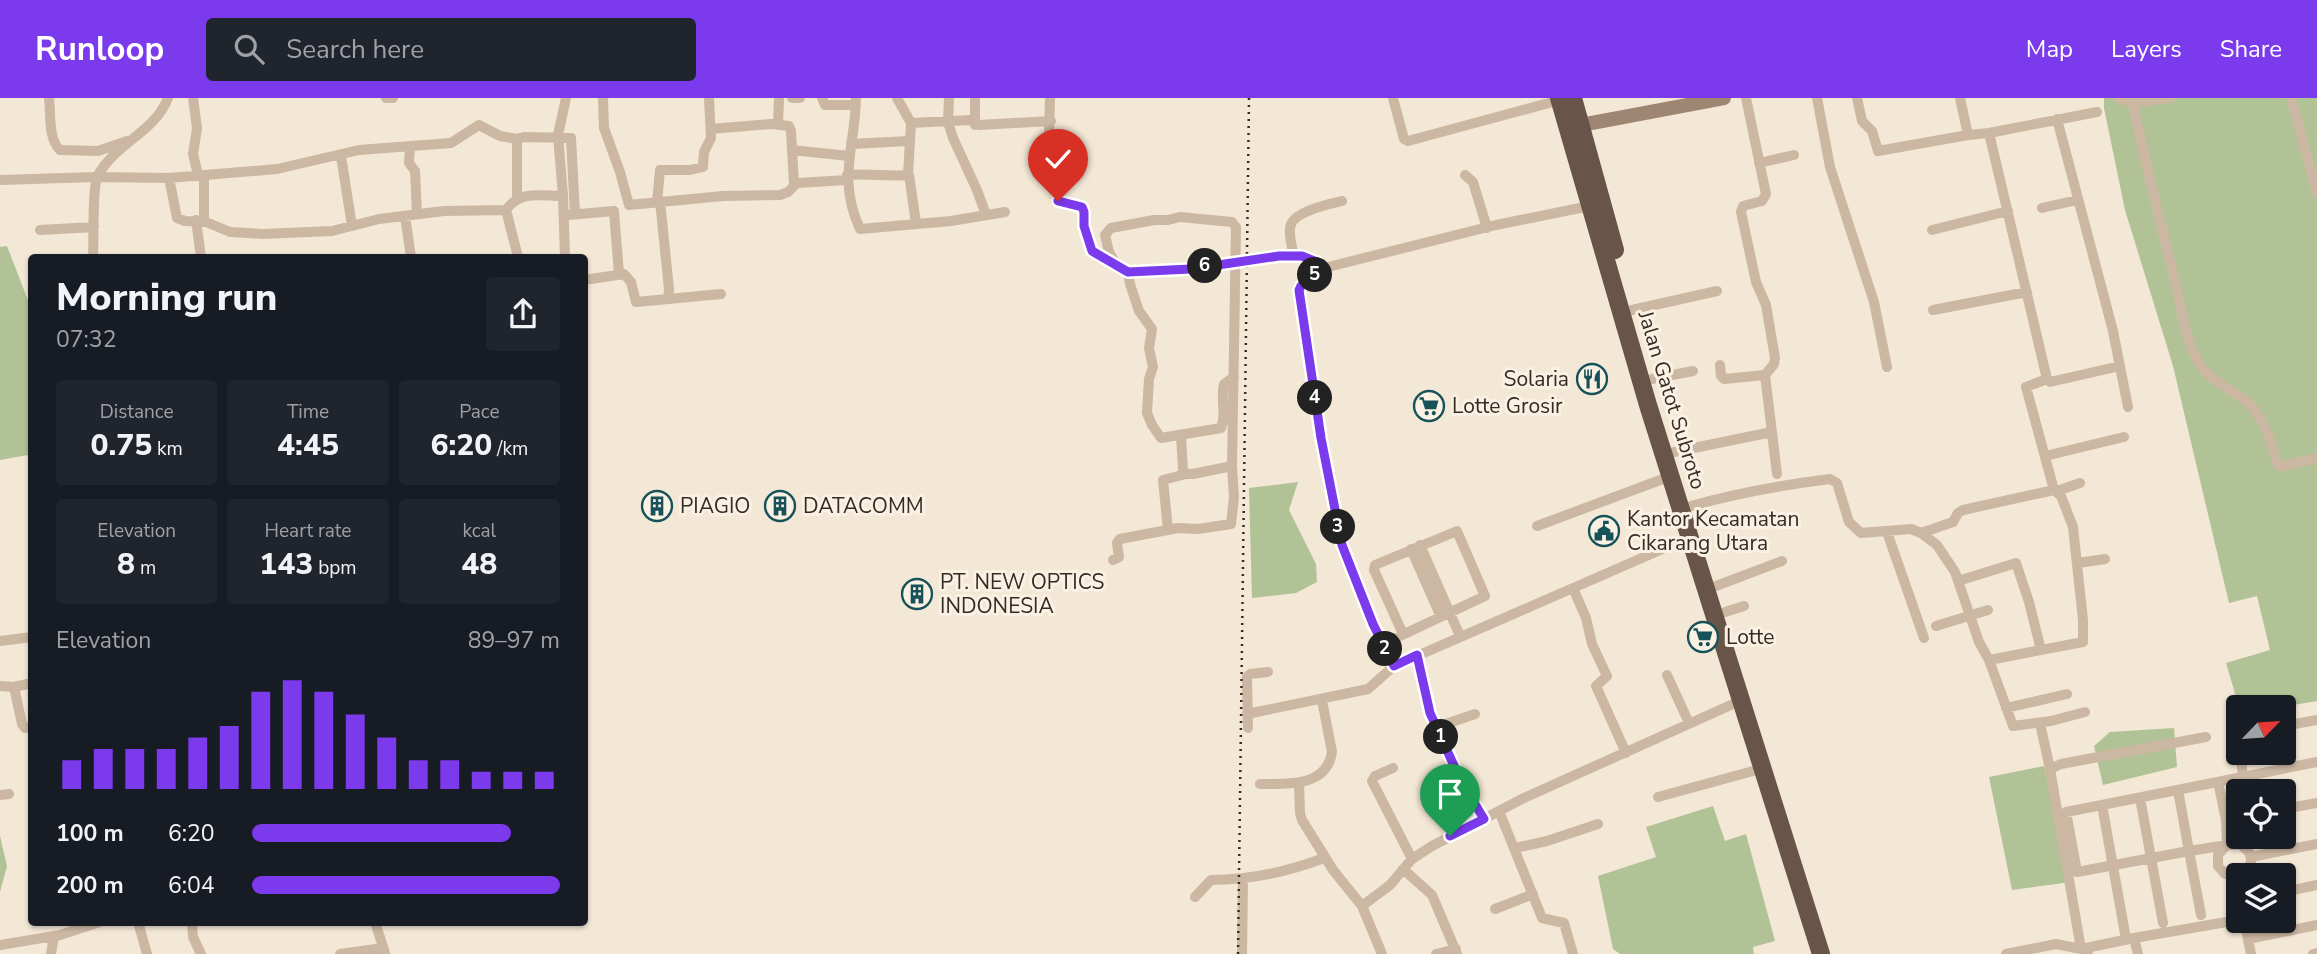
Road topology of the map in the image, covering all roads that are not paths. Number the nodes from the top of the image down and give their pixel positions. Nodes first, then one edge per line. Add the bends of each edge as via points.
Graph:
1 (49, 98) edge
2 (168, 98) edge
3 (193, 98) edge
4 (386, 98) edge
5 (393, 98) edge
6 (566, 98) edge
7 (603, 98) edge
8 (709, 98) edge
9 (779, 98) edge
10 (792, 98) edge
11 (800, 98) edge
12 (822, 98) edge
13 (897, 98) edge
14 (948, 98) edge
15 (975, 98) edge
16 (1050, 98) edge
17 (1393, 98) edge
18 (1724, 98) edge
19 (1746, 98) edge
20 (1817, 98) edge
21 (1857, 98) edge
22 (1960, 98) edge
23 (2118, 98) edge
24 (2170, 98) edge
25 (2291, 98) edge
26 (1564, 99) edge
27 (1690, 101) edge
28 (856, 102) edge
29 (2133, 103) junction
30 (2097, 112) dead end
31 (2057, 119) junction
32 (1051, 121) junction
33 (911, 122) junction
34 (948, 122) junction
35 (778, 124) junction
36 (975, 125) junction
37 (1581, 125) junction
38 (711, 129) junction
39 (1989, 133) junction
40 (1968, 135) junction
41 (558, 137) junction
42 (517, 139) junction
43 (129, 140) junction
44 (909, 141) junction
45 (851, 144) junction
46 (410, 146) junction
47 (792, 150) junction
48 (1794, 155) dead end
49 (341, 156) junction
50 (849, 156) junction
51 (1759, 163) junction
52 (1054, 169) dead end
53 (201, 175) junction
54 (908, 175) junction
55 (1465, 175) dead end
56 (96, 177) junction
57 (169, 178) junction
58 (847, 178) junction
59 (0, 180) edge
60 (794, 184) junction
61 (2317, 193) edge
62 (563, 196) junction
63 (517, 198) junction
64 (1057, 199) dead end
65 (2077, 200) junction
66 (658, 201) junction
67 (1342, 201) dead end
68 (1590, 206) junction
69 (2042, 208) dead end
70 (506, 210) junction
71 (2008, 211) junction
72 (1005, 212) dead end
73 (417, 214) junction
74 (575, 214) junction
75 (563, 215) junction
76 (986, 215) junction
77 (405, 216) junction
78 (200, 221) junction
79 (916, 223) junction
80 (352, 226) junction
81 (94, 227) junction
82 (1487, 228) junction
83 (40, 230) dead end
84 (1932, 230) dead end
85 (93, 254) edge
86 (201, 254) edge
87 (411, 254) edge
88 (517, 254) edge
89 (565, 254) edge
90 (1294, 256) junction
91 (1236, 261) junction
92 (1320, 269) junction
93 (1123, 270) junction
94 (619, 274) junction
95 (588, 279) edge
96 (1717, 291) dead end
97 (2027, 292) junction
98 (721, 295) dead end
99 (668, 299) junction
100 (1632, 310) junction
101 (1933, 310) dead end
102 (1720, 365) dead end
103 (2120, 366) junction
104 (1887, 367) dead end
105 (1693, 371) dead end
106 (1765, 375) junction
107 (1234, 377) junction
108 (1652, 379) junction
109 (2046, 379) junction
110 (2128, 407) dead end
111 (1772, 432) junction
112 (1181, 435) junction
113 (2124, 437) dead end
114 (1674, 452) junction
115 (2045, 456) junction
116 (2317, 458) edge
117 (1232, 466) junction
118 (1186, 474) junction
119 (1777, 474) dead end
120 (1671, 476) junction
121 (2080, 483) dead end
122 (2055, 490) junction
123 (1691, 506) junction
124 (1537, 526) dead end
125 (1168, 530) junction
126 (1887, 532) junction
127 (1921, 533) junction
128 (1690, 537) junction
129 (1415, 547) junction
130 (2105, 559) dead end
131 (1113, 560) dead end
132 (1782, 561) dead end
133 (2078, 564) junction
134 (1958, 581) junction
135 (1716, 586) junction
136 (1573, 588) junction
137 (1744, 606) dead end
138 (1988, 610) dead end
139 (1725, 612) junction
140 (1445, 614) junction
141 (1969, 617) junction
142 (1936, 626) dead end
143 (1403, 634) junction
144 (1460, 636) junction
145 (28, 638) edge
146 (1924, 638) dead end
147 (0, 641) edge
148 (1382, 644) junction
149 (2041, 650) junction
150 (1417, 655) junction
151 (1989, 660) junction
152 (1394, 666) junction
153 (1268, 673) dead end
154 (1667, 675) dead end
155 (28, 685) edge
156 (0, 686) edge
157 (14, 687) junction
158 (2067, 694) dead end
159 (1322, 700) junction
160 (1741, 700) junction
161 (2006, 708) junction
162 (2084, 712) dead end
163 (1247, 714) junction
164 (1475, 714) dead end
165 (2317, 720) edge
166 (1689, 723) junction
167 (2040, 723) junction
168 (2296, 724) edge
169 (1437, 727) junction
170 (28, 728) edge
171 (1248, 728) dead end
172 (2206, 737) dead end
173 (1626, 753) junction
174 (2317, 762) edge
175 (2242, 765) edge
176 (1393, 768) dead end
177 (1763, 768) junction
178 (2050, 769) junction
179 (2243, 777) junction
180 (2218, 782) junction
181 (1299, 783) junction
182 (1260, 785) dead end
183 (2178, 790) junction
184 (1658, 797) dead end
185 (2140, 798) junction
186 (2317, 803) edge
187 (2102, 805) junction
188 (2296, 807) edge
189 (1499, 811) junction
190 (1484, 819) junction
191 (2226, 820) edge
192 (1598, 824) dead end
193 (2317, 844) edge
194 (2226, 845) edge
195 (2226, 846) edge
196 (1515, 848) junction
197 (2246, 849) edge
198 (2189, 851) junction
199 (2251, 857) junction
200 (1324, 858) junction
201 (1412, 859) junction
202 (2151, 859) junction
203 (2250, 863) edge
204 (2114, 866) junction
205 (1402, 869) junction
206 (2226, 874) edge
207 (1243, 880) junction
208 (2317, 884) edge
209 (2296, 889) edge
210 (1532, 894) junction
211 (1195, 897) dead end
212 (1362, 906) junction
213 (1495, 909) dead end
214 (2201, 915) dead end
215 (2226, 922) edge
216 (2163, 923) dead end
217 (2317, 925) edge
218 (139, 926) edge
219 (192, 926) edge
220 (376, 926) edge
221 (73, 927) edge
222 (2247, 933) edge
223 (54, 936) junction
224 (2130, 939) junction
225 (2248, 939) junction
226 (0, 945) edge
227 (384, 951) edge
228 (2085, 951) edge
229 (1456, 952) edge
230 (51, 954) edge
231 (147, 954) edge
232 (201, 954) edge
233 (340, 954) edge
234 (1242, 954) edge
235 (1381, 954) edge
236 (1436, 954) edge
237 (1573, 954) edge
238 (1821, 954) edge
239 (1833, 954) edge
240 (2006, 954) edge
241 (2138, 954) edge
242 (2250, 954) edge

1 - 43 street via 52,138 60,150 98,151
2 - 43 street via 159,116
3 - 53 street via 194,154
4 - 5 street
6 - 41 street
7 - 66 street via 604,128 629,205
8 - 38 street
9 - 35 street
10 - 11 street
12 - 28 street via 825,105
13 - 33 street
14 - 34 street
15 - 36 street
16 - 32 street
17 - 26 street via 1406,141
18 - 27 main road
19 - 51 street
20 - 104 street via 1830,167 1874,302
21 - 40 street via 1878,151
22 - 40 street
23 - 29 street
24 - 29 street
25 - 61 street
26 - 37 highway, Jalan Gatot Subroto
26 - 68 highway, Jalan Gatot Subroto
27 - 37 main road
28 - 45 street
29 - 116 street via 2196,359 2217,383 2246,401 2257,414 2278,465
30 - 31 street
31 - 39 street
31 - 65 street
32 - 36 street
32 - 52 street
33 - 34 street
33 - 44 street
34 - 36 street via 970,120
34 - 76 street
35 - 38 street
35 - 47 street via 790,127
37 - 100 highway, Jalan Gatot Subroto
38 - 66 street via 703,167 660,170
39 - 40 street
39 - 71 street
41 - 42 street
41 - 62 street
41 - 74 street via 572,140
42 - 46 street via 479,125 454,143
42 - 63 street
43 - 56 street
44 - 45 street
44 - 54 street
45 - 50 street
46 - 49 street
46 - 73 street via 408,163 415,171
47 - 50 street
47 - 60 street
48 - 51 street
49 - 53 street via 277,169
49 - 80 street
50 - 58 street
51 - 106 street via 1766,197 1741,208 1775,358
53 - 57 street
53 - 78 street
54 - 58 street via 869,173
54 - 79 street
55 - 82 street via 1473,182
56 - 57 street
56 - 59 street
56 - 81 street
57 - 78 street via 177,218
58 - 60 street
58 - 79 street via 860,229
60 - 66 street via 780,195
62 - 63 street
62 - 75 street
63 - 70 street
64 - 93 street via 1082,207 1092,251
65 - 69 street
65 - 103 street
66 - 99 street
67 - 90 street via 1294,219 1290,226
68 - 82 street
68 - 120 highway, Jalan Gatot Subroto
70 - 73 street
70 - 88 street
71 - 84 street
71 - 97 street
72 - 76 street
73 - 77 street
74 - 75 street
74 - 94 street via 614,211
75 - 89 street
76 - 79 street
77 - 80 street
77 - 87 street
78 - 80 street via 253,235
78 - 86 street
81 - 83 street
81 - 85 street
82 - 92 street
90 - 91 street
90 - 92 street via 1315,259
91 - 93 street via 1191,269
91 - 93 street via 1234,224 1180,216 1108,230 1106,243
91 - 107 street
92 - 148 street via 1299,290 1321,438 1345,554
93 - 112 street via 1139,311 1152,329 1149,419 1161,438
94 - 95 street
94 - 99 street via 628,276 636,302
96 - 100 street
97 - 101 street
97 - 109 street
98 - 99 street
100 - 108 highway, Jalan Gatot Subroto
102 - 106 street via 1724,379
103 - 109 street via 2050,382
103 - 110 street
105 - 108 street
106 - 111 street
107 - 112 street via 1224,384 1221,428
107 - 117 street
108 - 114 highway, Jalan Gatot Subroto
109 - 115 street via 2026,391
111 - 114 street
111 - 119 street
112 - 118 street
113 - 115 street
114 - 123 highway, Jalan Gatot Subroto
115 - 122 street
117 - 118 street
117 - 125 street via 1230,525
118 - 125 street via 1163,480
120 - 124 street
120 - 128 highway, Jalan Gatot Subroto
121 - 122 street
122 - 127 street via 1963,510 1953,522
122 - 133 street via 2073,527
123 - 126 street via 1830,479 1838,483 1854,528 1861,533
123 - 135 highway, Jalan Gatot Subroto
125 - 131 street via 1118,540 1119,557
126 - 127 street via 1910,529
126 - 146 street
127 - 134 street via 1937,545
128 - 136 street
128 - 160 highway, Jalan Gatot Subroto
129 - 140 street
129 - 140 street via 1457,531 1480,582 1485,596
129 - 143 street via 1374,567
130 - 133 street
132 - 135 street
133 - 149 street via 2083,642
134 - 141 street
134 - 149 street via 2016,563
135 - 139 highway, Jalan Gatot Subroto
136 - 144 street
136 - 173 street via 1607,676 1596,686
137 - 139 street
138 - 141 street
139 - 239 highway, Jalan Gatot Subroto
140 - 143 street
140 - 144 street
141 - 142 street
141 - 151 street
143 - 148 street
144 - 150 street
145 - 147 street
148 - 152 street
149 - 151 street
150 - 152 street
150 - 169 street
151 - 161 street
152 - 159 street via 1368,689
153 - 163 street via 1247,677
154 - 166 street
155 - 157 street
156 - 157 street
157 - 170 street via 22,724
158 - 161 street
159 - 163 street
159 - 181 street via 1332,756 1318,778
160 - 166 street
160 - 177 highway, Jalan Gatot Subroto
161 - 167 street via 2013,726
162 - 167 street
163 - 171 street
164 - 169 street
165 - 168 street
166 - 173 street
167 - 178 street
169 - 190 street
172 - 178 street
173 - 189 street
174 - 179 street
175 - 179 street
176 - 201 street via 1371,781
177 - 184 street
177 - 238 highway, Jalan Gatot Subroto
178 - 228 street
179 - 180 street
180 - 183 street
180 - 191 street
181 - 182 street
181 - 200 street via 1300,816
183 - 185 street
183 - 198 street
185 - 187 street
185 - 202 street
186 - 188 street
187 - 204 street
187 - 204 street via 2066,812 2077,872
189 - 190 street
189 - 196 street
190 - 201 street
192 - 196 street
193 - 199 street
194 - 198 street
195 - 206 street via 2218,855 2218,866
196 - 210 street
197 - 199 street
198 - 202 street
198 - 214 street
199 - 203 street
200 - 207 street
200 - 212 street
201 - 205 street
202 - 204 street
202 - 216 street
204 - 224 street
205 - 212 street via 1390,885
205 - 229 street via 1432,895
207 - 211 street via 1211,880
207 - 234 street
208 - 209 street
210 - 213 street
210 - 237 street via 1542,918 1564,923
212 - 235 street
215 - 224 street
217 - 225 street
218 - 231 street
219 - 232 street
220 - 227 street
221 - 223 street
222 - 225 street
223 - 226 street
223 - 230 street
224 - 228 street
224 - 241 street
225 - 242 street
227 - 233 street
228 - 240 street via 2056,944
229 - 236 street

